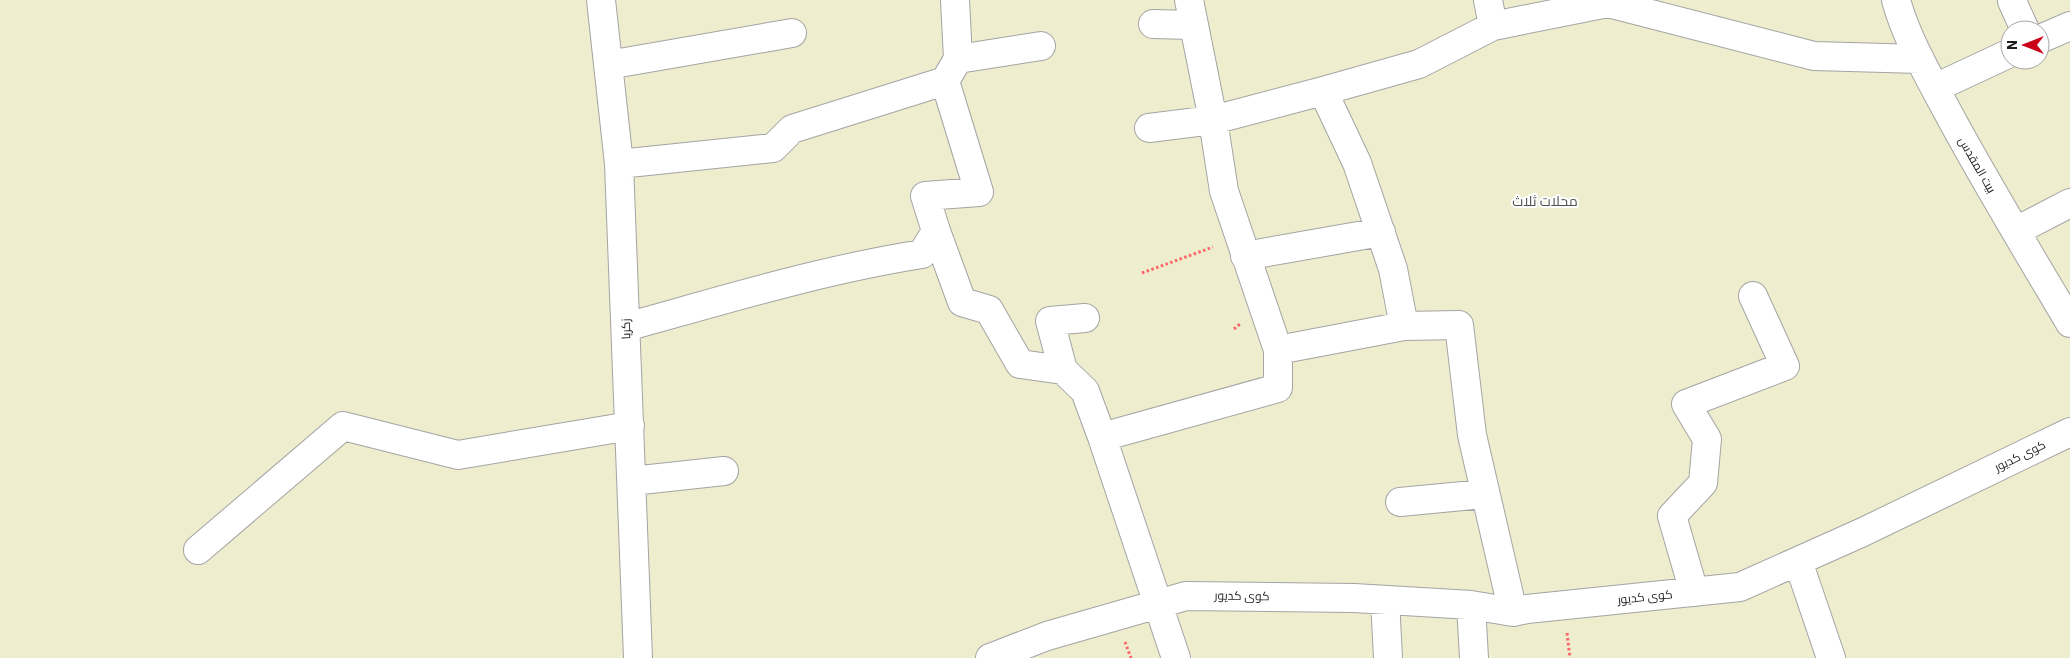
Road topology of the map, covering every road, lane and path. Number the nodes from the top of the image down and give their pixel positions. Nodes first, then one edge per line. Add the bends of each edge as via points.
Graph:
1 (601, 0) edge
2 (955, 0) edge
3 (1488, 0) edge
4 (1896, 0) edge
5 (2012, 1) edge
6 (1578, 5) edge
7 (1192, 12) edge
8 (2021, 20) edge
9 (1153, 24) dead end
10 (1493, 26) junction
11 (2070, 26) edge
12 (792, 33) dead end
13 (2050, 35) edge
14 (1041, 46) dead end
15 (2000, 58) edge
16 (1920, 59) junction
17 (608, 65) junction
18 (952, 70) junction
19 (1935, 88) junction
20 (1323, 91) junction
21 (1213, 120) junction
22 (1149, 128) dead end
23 (619, 164) junction
24 (2070, 203) edge
25 (936, 231) junction
26 (2016, 231) junction
27 (1381, 232) junction
28 (1242, 246) junction
29 (1142, 273) dead end
30 (1753, 296) dead end
31 (1085, 318) dead end
32 (2070, 323) edge
33 (1404, 326) junction
34 (626, 328) junction
35 (1278, 350) junction
36 (1063, 370) junction
37 (630, 426) junction
38 (2070, 432) edge
39 (1102, 437) junction
40 (724, 470) dead end
41 (632, 481) junction
42 (1484, 494) junction
43 (1400, 502) dead end
44 (198, 550) dead end
45 (1798, 561) junction
46 (1694, 592) junction
47 (1386, 600) junction
48 (1158, 604) junction
49 (1471, 605) junction
50 (1513, 612) junction
51 (638, 658) edge
52 (990, 658) edge
53 (1176, 658) edge
54 (1388, 658) edge
55 (1474, 658) edge
56 (1831, 658) edge

1 - 17 street, زکریا
2 - 18 street
3 - 10 street
4 - 16 street, بیت المقدس
5 - 8 street
6 - 10 street
6 - 16 street via 1608,3 1814,56
7 - 9 street
7 - 21 street
10 - 20 street via 1419,64
11 - 13 street
12 - 17 street
14 - 18 street
15 - 19 street
16 - 19 street, بیت المقدس
17 - 23 street, زکریا
18 - 23 street via 792,129 773,148
18 - 25 street via 979,192 925,196
19 - 26 street, بیت المقدس
20 - 21 street
20 - 27 street via 1357,164
21 - 22 street
21 - 28 street via 1224,191
23 - 34 street, زکریا
24 - 26 street
25 - 34 street via 922,254 872,262 765,288
25 - 36 street via 962,302 989,310 1020,364
26 - 32 street, بیت المقدس
27 - 28 street
27 - 33 street via 1393,269
28 - 29 path
28 - 35 street
30 - 46 street via 1785,366 1686,404 1707,439 1703,483 1672,516
31 - 36 street via 1050,321
33 - 35 street
33 - 42 street via 1459,325 1472,435
34 - 37 street, زکریا
35 - 39 street via 1278,388
36 - 39 street via 1085,391
37 - 41 street, زکریا
37 - 44 street via 458,455 343,426
38 - 45 street, کوی کدیور
39 - 48 street
40 - 41 street
41 - 51 street, زکریا
42 - 43 street
42 - 50 street
45 - 46 street, کوی کدیور via 1740,588
45 - 56 street
46 - 50 street, کوی کدیور
47 - 48 street, کوی کدیور via 1186,596
47 - 49 street, کوی کدیور
47 - 54 street
48 - 52 street, کوی کدیور via 1047,636
48 - 53 street
49 - 50 street, کوی کدیور
49 - 55 street

